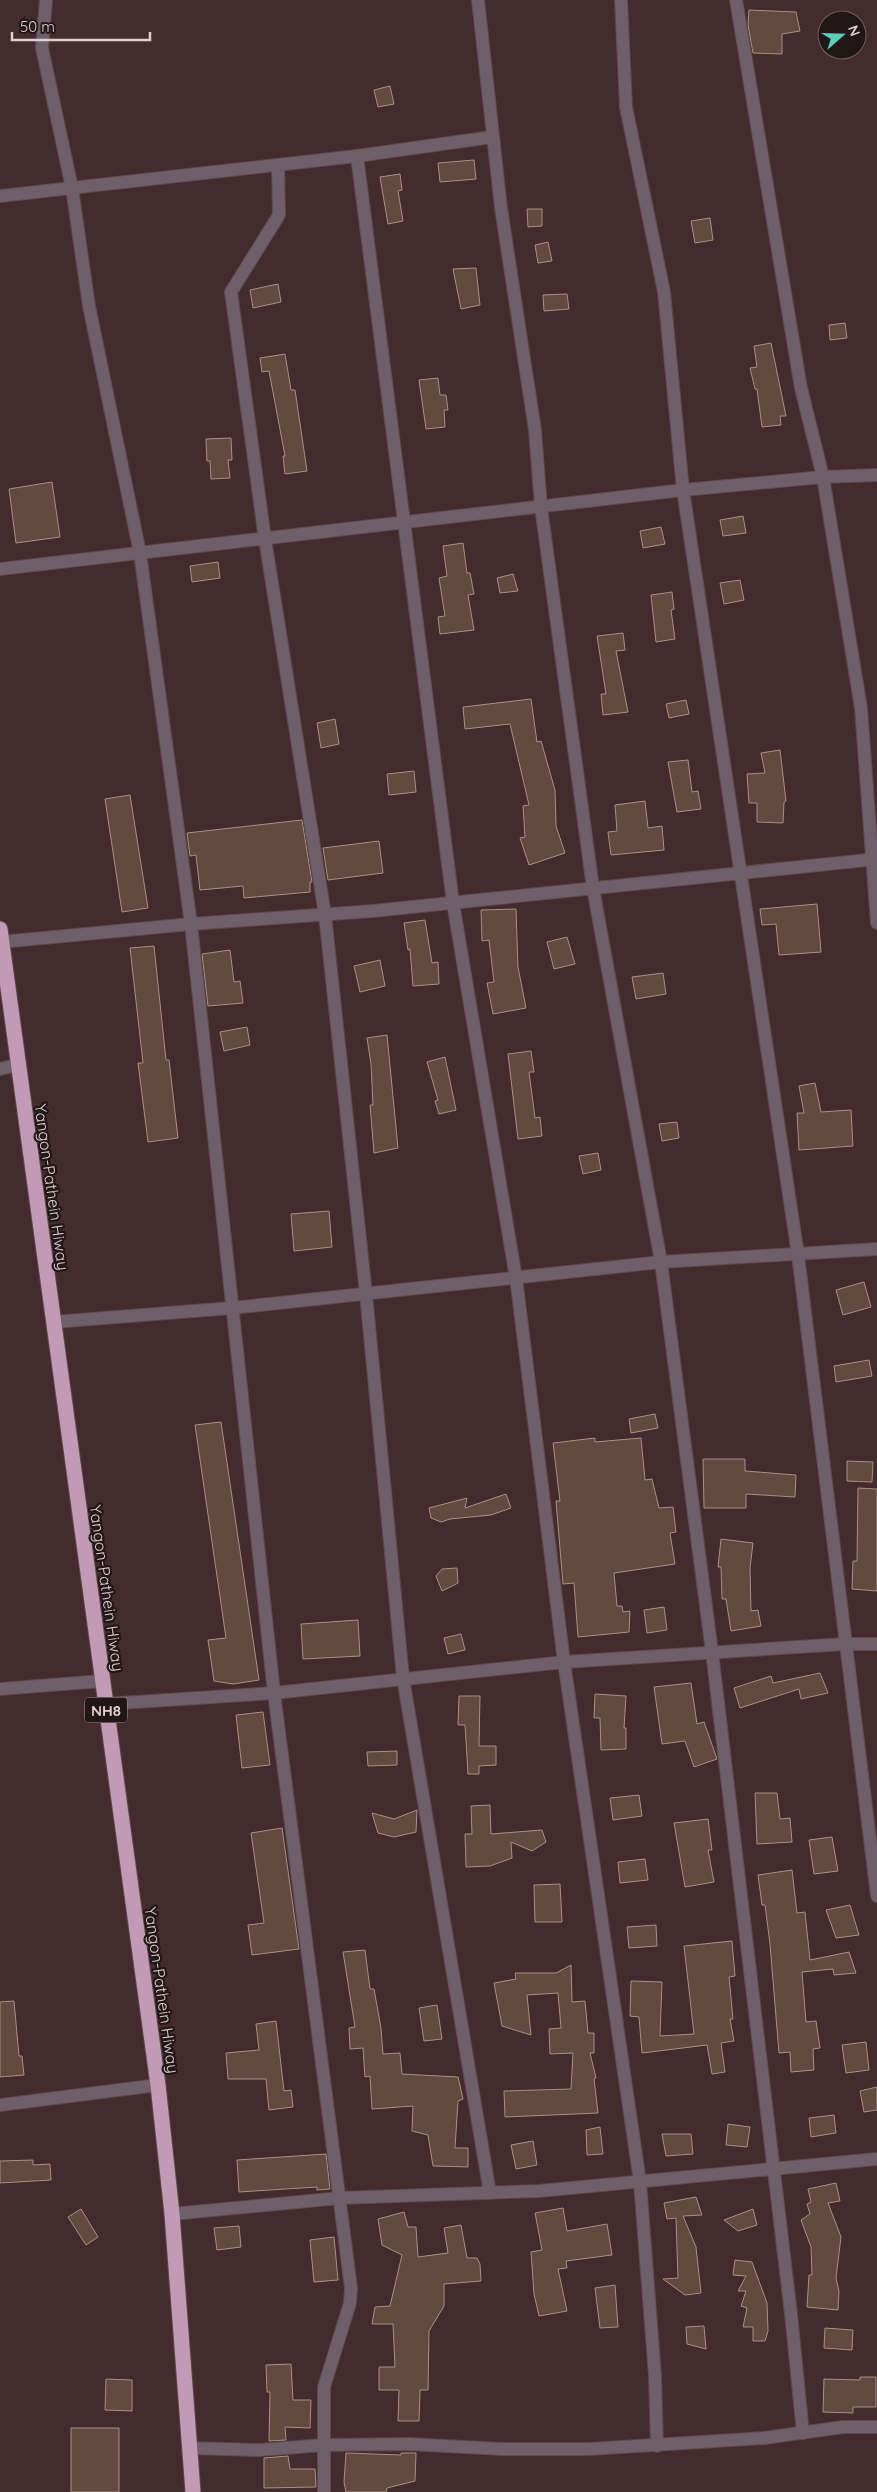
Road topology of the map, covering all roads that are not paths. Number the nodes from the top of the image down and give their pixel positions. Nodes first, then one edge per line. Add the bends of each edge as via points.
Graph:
1 (46, 0) edge
2 (478, 0) edge
3 (621, 0) edge
4 (736, 0) edge
5 (492, 137) junction
6 (357, 156) junction
7 (278, 166) junction
8 (72, 188) junction
9 (0, 196) edge
10 (877, 475) edge
11 (822, 477) junction
12 (683, 490) junction
13 (541, 507) junction
14 (403, 523) junction
15 (265, 539) junction
16 (140, 553) junction
17 (0, 569) edge
18 (875, 859) edge
19 (741, 873) junction
20 (593, 888) junction
21 (453, 903) junction
22 (325, 915) junction
23 (877, 923) edge
24 (191, 924) junction
25 (1, 936) edge
26 (17, 1065) junction
27 (0, 1069) edge
28 (877, 1249) edge
29 (798, 1255) junction
30 (661, 1262) junction
31 (516, 1278) junction
32 (366, 1294) junction
33 (232, 1308) junction
34 (53, 1322) junction
35 (845, 1644) junction
36 (877, 1644) edge
37 (712, 1652) junction
38 (564, 1662) junction
39 (403, 1678) junction
40 (102, 1681) junction
41 (0, 1689) edge
42 (274, 1693) junction
43 (105, 1704) junction
44 (877, 1896) edge
45 (158, 2085) junction
46 (0, 2105) edge
47 (877, 2159) edge
48 (774, 2169) junction
49 (640, 2182) junction
50 (490, 2193) junction
51 (340, 2198) junction
52 (172, 2214) junction
53 (877, 2427) edge
54 (803, 2433) junction
55 (324, 2445) junction
56 (657, 2446) junction
57 (190, 2448) junction
58 (193, 2492) edge
59 (324, 2492) edge

1 - 8 street via 42,48
2 - 5 street
3 - 12 street via 626,107 664,292
4 - 11 street via 801,388
5 - 6 street
5 - 13 street via 535,430
6 - 7 street
6 - 14 street
7 - 8 street
7 - 15 street via 279,215 231,292
8 - 9 street
8 - 16 street via 89,306
10 - 11 street
11 - 12 street
11 - 18 street via 861,708
12 - 13 street
12 - 19 street
13 - 14 street
13 - 20 street
14 - 15 street
14 - 21 street
15 - 16 street
15 - 22 street
16 - 17 street
16 - 24 street
18 - 19 street
18 - 23 street
19 - 20 street
19 - 29 street
20 - 21 street
20 - 30 street
21 - 22 street
21 - 31 street
22 - 24 street
22 - 32 street
24 - 25 street
24 - 33 street
25 - 26 highway, Yangon-Pathein Hiway / NH8
26 - 27 street
26 - 34 highway, Yangon-Pathein Hiway / NH8
28 - 29 street
29 - 30 street
29 - 35 street
30 - 31 street
30 - 37 street
31 - 32 street
31 - 38 street
32 - 33 street
32 - 39 street
33 - 34 street
33 - 42 street
34 - 40 highway, Yangon-Pathein Hiway / NH8
35 - 36 street
35 - 37 street
35 - 44 street
37 - 38 street
37 - 48 street
38 - 39 street
38 - 49 street
39 - 42 street
39 - 50 street
40 - 41 street
40 - 43 highway, Yangon-Pathein Hiway / NH8
42 - 43 street
42 - 51 street
43 - 45 highway, Yangon-Pathein Hiway / NH8
45 - 46 street
45 - 52 highway, Yangon-Pathein Hiway / NH8
47 - 48 street
48 - 49 street
48 - 54 street
49 - 50 street
49 - 56 street via 655,2376
50 - 51 street
51 - 52 street
51 - 55 street via 351,2288 350,2303 324,2387
52 - 57 highway, Yangon-Pathein Hiway / NH8
53 - 54 street via 843,2427
54 - 56 street
55 - 56 street via 409,2444 501,2449
55 - 57 street via 259,2450
55 - 59 street
57 - 58 highway, Yangon-Pathein Hiway / NH8

